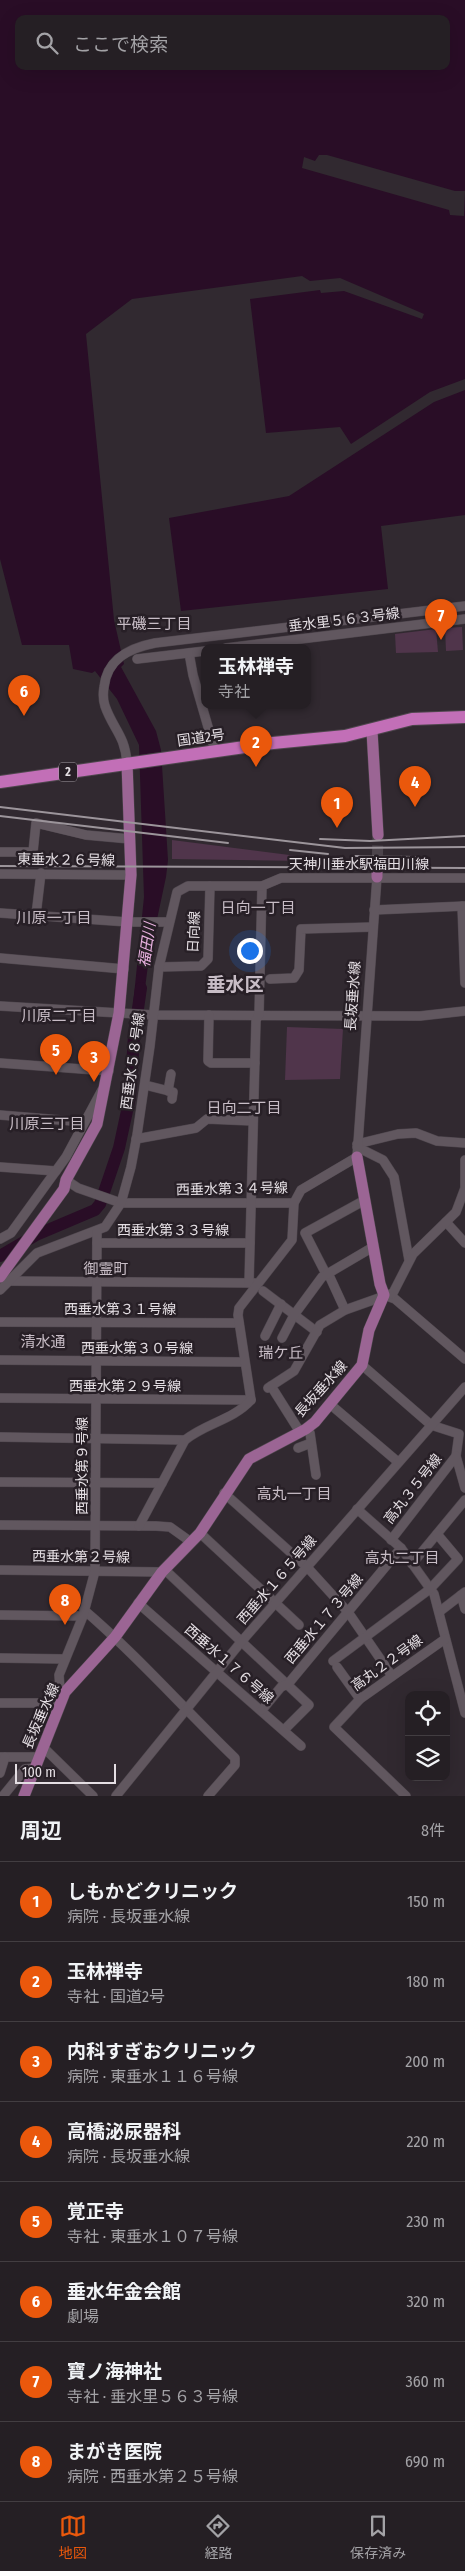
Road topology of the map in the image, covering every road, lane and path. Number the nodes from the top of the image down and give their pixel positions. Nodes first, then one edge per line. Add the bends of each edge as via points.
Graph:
1 (465, 606) edge
2 (465, 619) edge
3 (259, 644) edge
4 (201, 652) edge
5 (189, 653) junction
6 (137, 659) dead end
7 (201, 703) edge
8 (203, 709) edge
9 (465, 717) edge
10 (372, 731) junction
11 (215, 751) junction
12 (132, 762) junction
13 (0, 782) edge
14 (378, 835) tunnel mouth
15 (130, 839) junction
16 (0, 852) edge
17 (40, 873) junction
18 (0, 874) edge
19 (131, 874) junction
20 (377, 875) junction
21 (465, 878) edge
22 (210, 886) junction
23 (262, 886) junction
24 (464, 906) edge
25 (374, 910) junction
26 (0, 913) edge
27 (36, 915) junction
28 (132, 922) junction
29 (169, 922) junction
30 (373, 928) junction
31 (0, 958) edge
32 (159, 967) junction
33 (124, 969) junction
34 (270, 979) dead end
35 (465, 983) edge
36 (0, 1006) edge
37 (465, 1011) edge
38 (123, 1013) junction
39 (151, 1015) junction
40 (209, 1015) junction
41 (259, 1015) junction
42 (366, 1017) junction
43 (0, 1063) edge
44 (255, 1063) junction
45 (172, 1074) dead end
46 (108, 1075) junction
47 (145, 1085) junction
48 (0, 1115) edge
49 (253, 1120) junction
50 (84, 1122) junction
51 (136, 1139) junction
52 (465, 1143) edge
53 (357, 1149) junction
54 (465, 1160) edge
55 (0, 1167) edge
56 (56, 1171) junction
57 (66, 1180) junction
58 (365, 1200) junction
59 (119, 1202) junction
60 (294, 1203) junction
61 (251, 1204) junction
62 (36, 1221) junction
63 (446, 1222) junction
64 (97, 1232) junction
65 (0, 1239) edge
66 (97, 1243) junction
67 (250, 1243) junction
68 (465, 1243) edge
69 (373, 1247) junction
70 (409, 1260) junction
71 (0, 1264) edge
72 (327, 1273) junction
73 (4, 1279) edge
74 (97, 1282) junction
75 (257, 1286) junction
76 (0, 1290) edge
77 (384, 1295) junction
78 (281, 1304) junction
79 (345, 1310) junction
80 (294, 1315) junction
81 (0, 1322) edge
82 (97, 1323) junction
83 (239, 1324) junction
84 (316, 1332) junction
85 (265, 1336) dead end
86 (282, 1338) dead end
87 (465, 1359) edge
88 (0, 1360) edge
89 (96, 1361) junction
90 (244, 1362) junction
91 (362, 1365) junction
92 (465, 1388) edge
93 (0, 1398) edge
94 (96, 1400) junction
95 (251, 1400) junction
96 (331, 1405) junction
97 (431, 1425) junction
98 (303, 1430) junction
99 (0, 1437) edge
100 (96, 1439) junction
101 (186, 1440) junction
102 (311, 1443) junction
103 (298, 1448) dead end
104 (456, 1456) junction
105 (398, 1462) junction
106 (316, 1475) dead end
107 (0, 1482) edge
108 (96, 1482) junction
109 (162, 1483) junction
110 (465, 1488) edge
111 (224, 1493) junction
112 (465, 1500) edge
113 (357, 1509) junction
114 (0, 1525) edge
115 (96, 1525) junction
116 (139, 1526) junction
117 (200, 1533) junction
118 (437, 1534) junction
119 (391, 1540) junction
120 (191, 1542) junction
121 (401, 1548) junction
122 (412, 1564) junction
123 (307, 1567) junction
124 (0, 1570) edge
125 (95, 1571) junction
126 (163, 1571) junction
127 (430, 1589) junction
128 (463, 1594) edge
129 (138, 1604) junction
130 (274, 1604) junction
131 (465, 1609) edge
132 (348, 1612) junction
133 (440, 1612) junction
134 (83, 1613) junction
135 (0, 1615) edge
136 (299, 1625) dead end
137 (115, 1636) junction
138 (365, 1638) junction
139 (445, 1639) junction
140 (241, 1642) junction
141 (0, 1658) edge
142 (65, 1659) junction
143 (217, 1671) junction
144 (392, 1676) junction
145 (288, 1684) junction
146 (63, 1698) junction
147 (360, 1699) junction
148 (0, 1703) edge
149 (262, 1710) junction
150 (186, 1711) junction
151 (465, 1713) edge
152 (284, 1730) junction
153 (301, 1746) dead end
154 (2, 1757) edge
155 (39, 1758) junction
156 (0, 1773) edge
157 (3, 1796) edge
158 (24, 1796) edge
159 (93, 1796) edge
160 (116, 1796) edge
161 (208, 1796) edge
162 (406, 1796) edge

1 - 12 street via 142,646 114,660 103,691 104,704
2 - 3 street, 垂水里５６３号線
4 - 5 street
5 - 6 street
5 - 7 street
8 - 11 street
9 - 10 highway, 国道2号 / 2 via 412,719
10 - 11 highway, 国道2号 / 2
10 - 14 main road
11 - 12 highway, 国道2号 / 2
12 - 13 highway, 国道2号 / 2
12 - 15 main road
15 - 16 street via 86,835 36,823 33,852
15 - 19 main road
17 - 18 street, 東垂水２６号線
17 - 19 street, 東垂水２６号線
17 - 27 street
19 - 28 main road
20 - 21 street, 天神川垂水駅福田川線
20 - 23 street, 天神川垂水駅福田川線 via 281,878
20 - 25 street, 長坂垂水線
22 - 23 street, 天神川垂水駅福田川線
22 - 29 street, 天神川垂水駅福田川線 via 188,886 177,892
22 - 32 street, 日向線 via 208,959 201,966
23 - 41 street
24 - 25 street
24 - 35 street
25 - 30 street, 長坂垂水線
26 - 27 street
27 - 28 street
28 - 29 street
28 - 33 main road
29 - 32 street, 西垂水５８号線
30 - 34 street via 301,929 299,970 294,978
30 - 42 street, 長坂垂水線
31 - 33 street
32 - 39 street, 西垂水５８号線
33 - 38 main road
36 - 38 street
37 - 42 street
38 - 39 street
38 - 46 main road
39 - 40 street
39 - 47 street, 西垂水５８号線
40 - 41 street
40 - 44 street via 208,1061
41 - 42 street
41 - 44 street via 256,1020
42 - 53 street, 長坂垂水線
43 - 46 street
44 - 49 street
45 - 47 street via 170,1095
46 - 50 street
46 - 57 main road via 97,1124
47 - 51 street, 西垂水５８号線
48 - 50 street
49 - 51 street via 207,1119 196,1128
49 - 61 street
50 - 56 street
51 - 59 street, 西垂水５８号線
52 - 53 street, 西垂水第３４号線 via 437,1142 416,1133 398,1134
53 - 58 main road, 長坂垂水線
53 - 60 street, 西垂水第３４号線 via 301,1190
53 - 70 street via 383,1160 391,1172
54 - 63 street via 465,1188 456,1212
55 - 56 street
56 - 65 street via 11,1233
57 - 59 street, 西垂水第３４号線
57 - 62 main road via 56,1187
58 - 69 main road, 長坂垂水線
58 - 72 street via 305,1233
59 - 61 street, 西垂水第３４号線
59 - 64 street, 西垂水５８号線 via 112,1219
60 - 61 street, 西垂水第３４号線
60 - 75 street via 292,1240
61 - 67 street
62 - 71 main road
62 - 73 main road
63 - 68 street
63 - 70 street
64 - 66 street, 西垂水第９号線
64 - 73 street via 42,1250
66 - 67 street, 西垂水第３３号線
66 - 74 street, 西垂水第９号線
67 - 75 street
69 - 72 street
69 - 77 main road, 長坂垂水線
70 - 77 street via 405,1274 392,1293
72 - 79 street
72 - 80 street
73 - 74 street
73 - 76 street
74 - 75 street
74 - 82 street, 西垂水第９号線
75 - 78 street
75 - 83 street via 240,1308
77 - 79 street
77 - 87 street via 395,1299
77 - 91 main road, 長坂垂水線 via 370,1330
78 - 80 street
78 - 85 street
79 - 84 street via 320,1325
80 - 84 street
80 - 86 street
81 - 82 street, 西垂水第３１号線
82 - 83 street, 西垂水第３１号線
82 - 89 street, 西垂水第９号線
83 - 90 street
84 - 98 street via 294,1370 269,1387
88 - 89 street, 西垂水第３０号線
89 - 90 street, 西垂水第３０号線
89 - 94 street, 西垂水第９号線
90 - 95 street
91 - 96 main road, 長坂垂水線
91 - 97 street
92 - 97 street, 西垂水１６５号線
93 - 94 street, 西垂水第２９号線
94 - 95 street, 西垂水第２９号線
94 - 100 street, 西垂水第９号線
95 - 101 street via 236,1414
96 - 98 main road, 長坂垂水線
96 - 105 street
97 - 104 street via 459,1434
97 - 105 street, 西垂水１６５号線
98 - 102 street via 310,1433
98 - 111 main road, 長坂垂水線 via 249,1459
99 - 100 street
100 - 101 street
100 - 108 street, 西垂水第９号線
101 - 109 street
102 - 103 street
102 - 106 street
104 - 110 street
104 - 119 street, 高丸３５号線
105 - 113 street, 西垂水１６５号線
107 - 108 street
108 - 109 street
108 - 115 street, 西垂水第９号線
109 - 116 street
111 - 117 main road, 長坂垂水線
111 - 123 street
112 - 118 street
113 - 119 street
113 - 123 street, 西垂水１６５号線
114 - 115 street
115 - 116 street
115 - 125 street, 西垂水第９号線
116 - 120 street via 170,1527
117 - 120 main road, 長坂垂水線
117 - 130 street
118 - 122 street
118 - 127 street via 458,1559
119 - 121 street
120 - 126 main road, 長坂垂水線
121 - 122 street
121 - 132 street, 西垂水１７３号線
122 - 127 street
123 - 130 street, 西垂水１６５号線
123 - 132 street
124 - 125 street, 西垂水第２号線
125 - 126 street, 西垂水第２号線
125 - 134 street, 西垂水第９号線
126 - 129 main road, 長坂垂水線
126 - 140 street
127 - 133 street
127 - 138 street
128 - 131 street
128 - 133 street
129 - 137 main road, 長坂垂水線
129 - 143 street, 西垂水１７６号線
130 - 136 street
130 - 140 street, 西垂水１６５号線
132 - 138 street
132 - 145 street, 西垂水１７３号線
133 - 139 street
134 - 135 street
134 - 137 street
134 - 142 street, 西垂水第９号線
137 - 146 main road, 長坂垂水線
137 - 150 street
138 - 144 street
138 - 147 street via 335,1664
139 - 144 street, 高丸２２号線
139 - 151 street
140 - 143 street, 西垂水１６５号線
140 - 145 street
141 - 142 street
142 - 146 street, 西垂水第９号線 via 59,1675
143 - 149 street, 西垂水１７６号線
143 - 150 street, 西垂水１６５号線
144 - 147 street, 高丸２２号線
145 - 149 street, 西垂水１７３号線 via 281,1687
145 - 152 street via 309,1705
146 - 148 street
146 - 155 main road, 長坂垂水線
147 - 162 street, 高丸２２号線 via 334,1727
149 - 152 street, 西垂水１７６号線
150 - 160 street, 西垂水１６５号線
150 - 161 street via 235,1758 235,1765
152 - 153 street, 西垂水１７６号線
154 - 155 street
154 - 156 street
155 - 157 street via 24,1769
155 - 158 main road, 長坂垂水線
155 - 159 street

